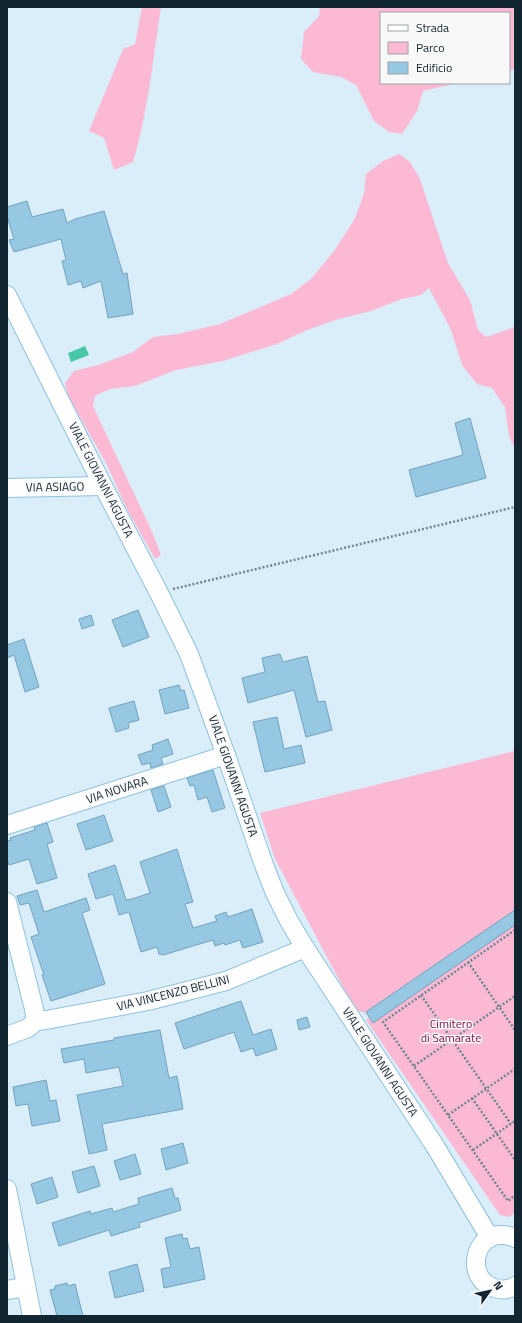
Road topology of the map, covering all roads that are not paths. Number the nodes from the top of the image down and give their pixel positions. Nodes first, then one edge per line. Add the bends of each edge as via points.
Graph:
1 (7, 296) edge
2 (103, 486) junction
3 (7, 488) edge
4 (226, 755) junction
5 (7, 825) edge
6 (7, 902) edge
7 (305, 948) junction
8 (36, 1021) junction
9 (7, 1036) edge
10 (7, 1189) edge
11 (490, 1238) junction
12 (515, 1238) edge
13 (12, 1247) edge
14 (26, 1287) junction
15 (514, 1287) edge
16 (7, 1290) edge
17 (32, 1316) edge

1 - 2 street, VIALE GIOVANNI AGUSTA
2 - 3 street, VIA ASIAGO
2 - 4 street, VIALE GIOVANNI AGUSTA via 196,670
4 - 5 street, VIA NOVARA
4 - 7 street, VIALE GIOVANNI AGUSTA via 275,894
6 - 8 street
7 - 8 street, VIA VINCENZO BELLINI via 226,981 148,1001
7 - 11 street, VIALE GIOVANNI AGUSTA via 434,1146
8 - 9 street, VIA VINCENZO BELLINI via 28,1028
10 - 13 street
11 - 12 street via 502,1235
11 - 15 street via 481,1245 476,1256 476,1268 480,1278 489,1286 500,1290
13 - 14 street
14 - 16 street
14 - 17 street

